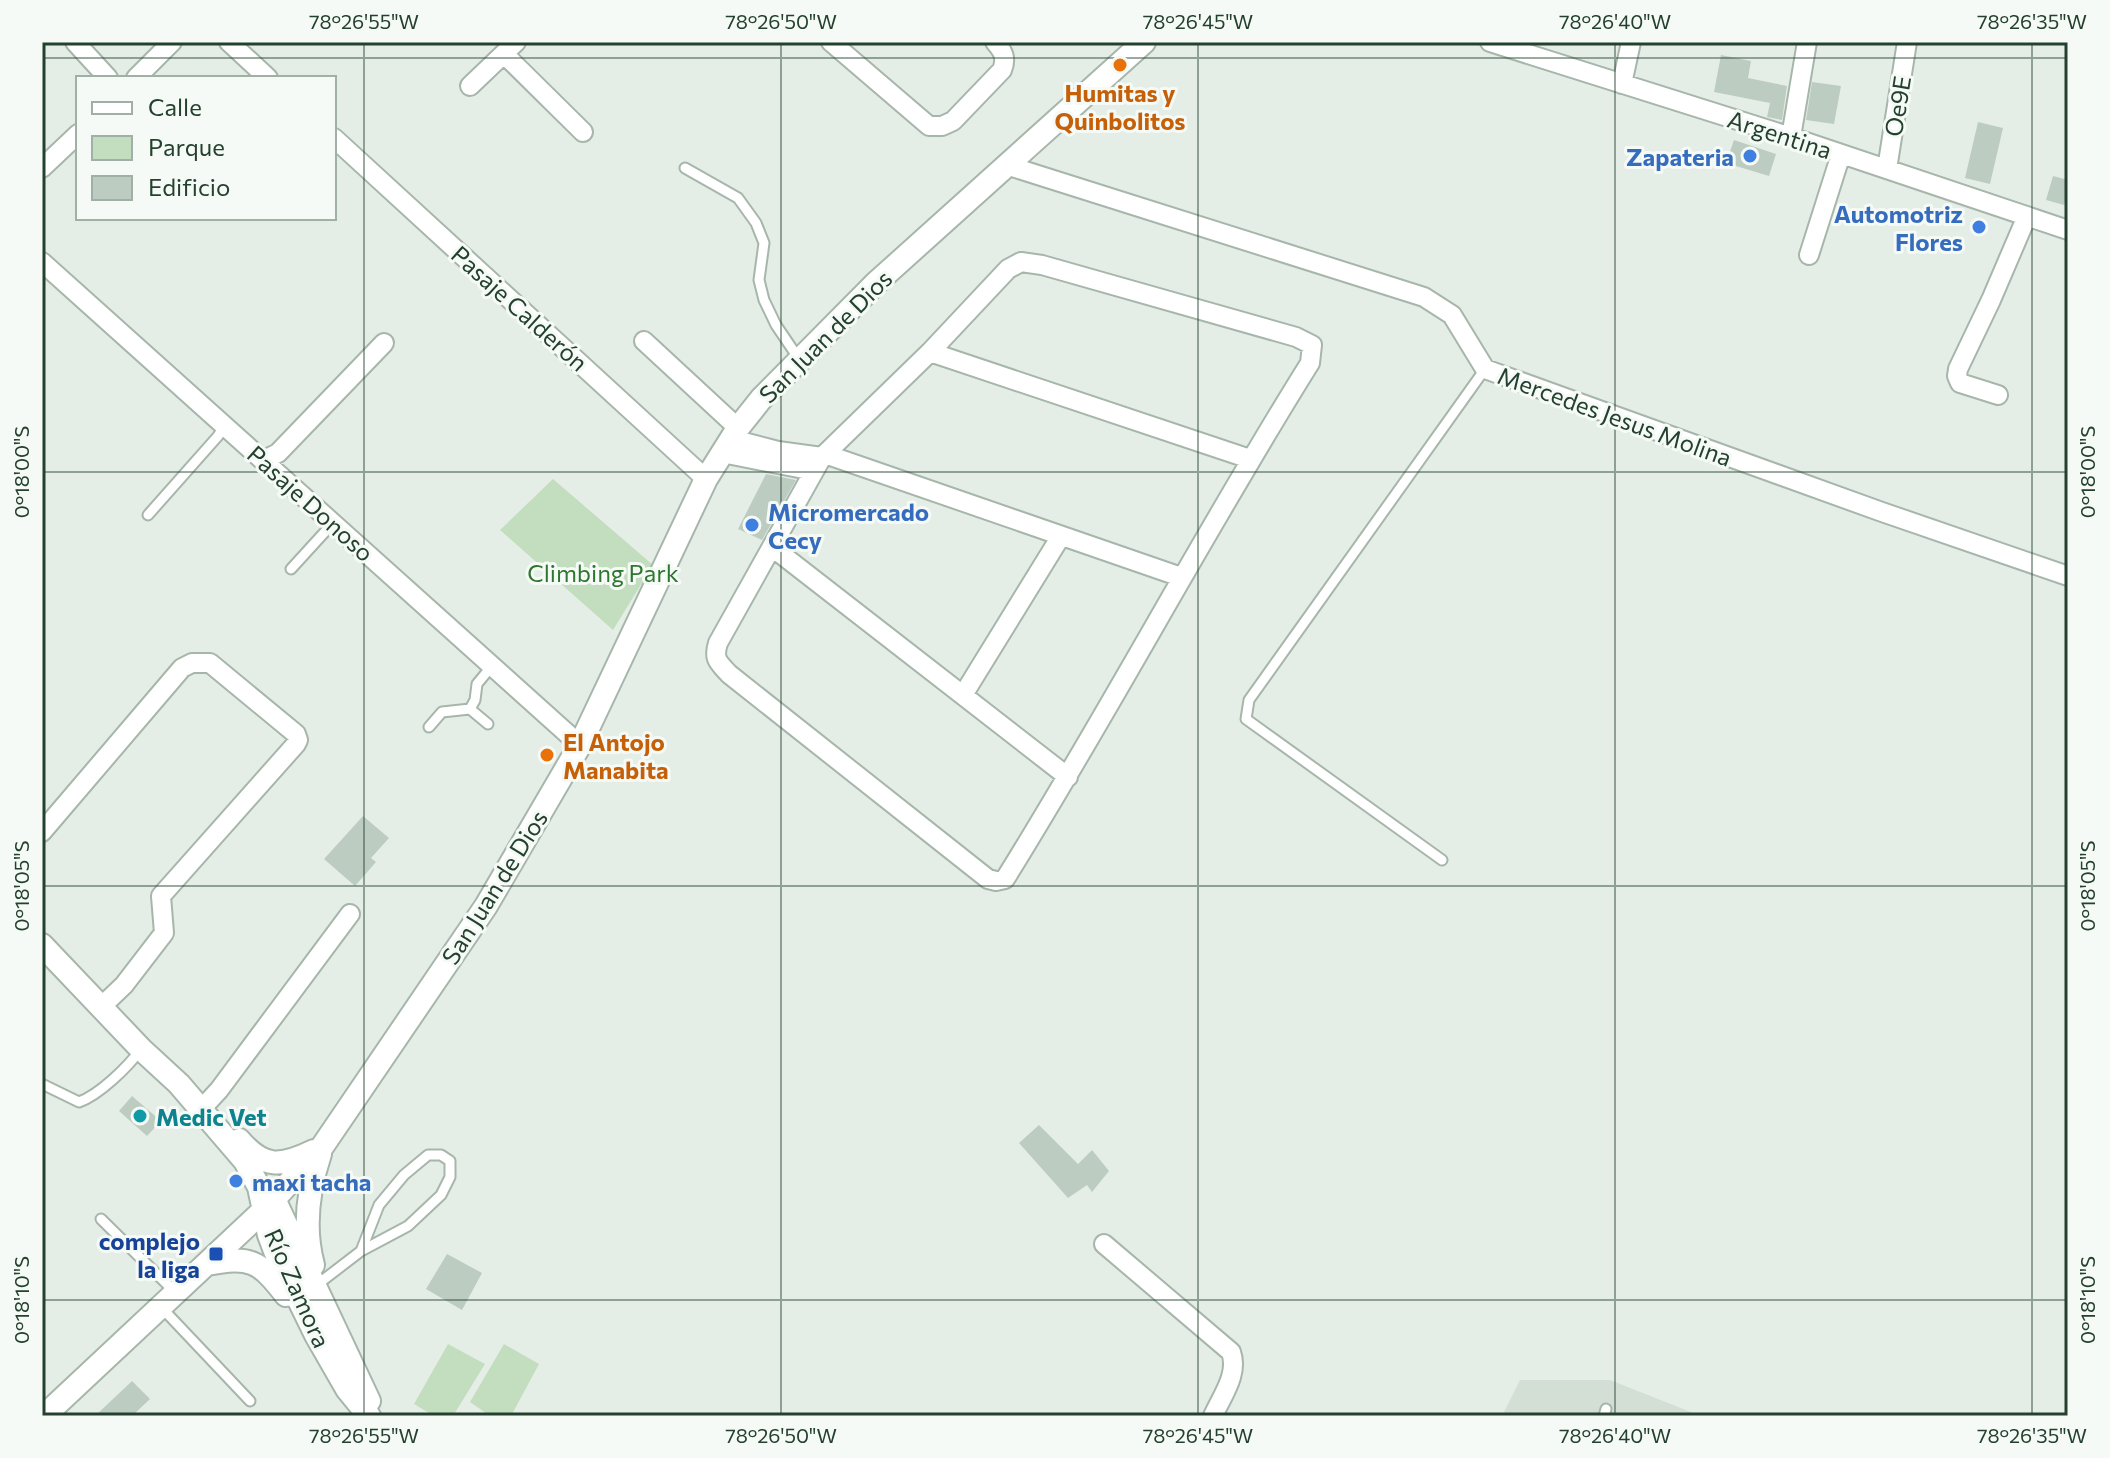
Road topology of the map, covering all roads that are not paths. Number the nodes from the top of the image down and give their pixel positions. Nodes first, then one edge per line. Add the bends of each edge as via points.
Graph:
1 (75, 42) edge
2 (172, 42) edge
3 (229, 42) edge
4 (831, 42) edge
5 (995, 42) edge
6 (1144, 42) edge
7 (1490, 42) edge
8 (1631, 42) edge
9 (1807, 42) edge
10 (1907, 42) edge
11 (510, 48) edge
12 (106, 76) edge
13 (138, 76) edge
14 (266, 76) edge
15 (1622, 84) junction
16 (470, 86) dead end
17 (583, 132) dead end
18 (76, 136) edge
19 (1791, 137) junction
20 (336, 140) edge
21 (1841, 154) junction
22 (1006, 165) junction
23 (42, 168) edge
24 (685, 168) dead end
25 (1887, 169) junction
26 (2027, 216) junction
27 (2068, 230) edge
28 (1809, 255) dead end
29 (42, 262) edge
30 (644, 341) dead end
31 (384, 343) dead end
32 (930, 352) junction
33 (800, 360) junction
34 (1485, 369) junction
35 (1998, 395) dead end
36 (225, 425) junction
37 (730, 440) junction
38 (1250, 459) junction
39 (264, 460) junction
40 (820, 461) junction
41 (706, 479) junction
42 (148, 515) dead end
43 (333, 523) junction
44 (1061, 536) junction
45 (772, 547) junction
46 (291, 569) dead end
47 (2068, 576) edge
48 (1181, 577) junction
49 (491, 667) junction
50 (963, 695) junction
51 (470, 709) junction
52 (488, 724) dead end
53 (429, 727) dead end
54 (580, 745) junction
55 (1068, 777) junction
56 (42, 832) edge
57 (1442, 860) dead end
58 (350, 914) dead end
59 (42, 945) edge
60 (101, 1007) junction
61 (141, 1049) junction
62 (42, 1084) edge
63 (179, 1084) junction
64 (206, 1104) junction
65 (322, 1147) junction
66 (245, 1161) junction
67 (269, 1204) junction
68 (101, 1219) dead end
69 (242, 1231) junction
70 (1104, 1244) dead end
71 (361, 1251) junction
72 (206, 1264) junction
73 (321, 1295) junction
74 (168, 1300) junction
75 (316, 1335) junction
76 (250, 1401) dead end
77 (44, 1416) edge
78 (369, 1416) edge
79 (376, 1416) edge
80 (1213, 1416) edge

1 - 12 street
2 - 13 street
3 - 14 street
4 - 5 street via 929,126 942,126 1002,70 1004,55
6 - 22 street, San Juan de Dios
7 - 15 street, Argentina
8 - 15 street
9 - 19 street
10 - 25 street, Oe9E
11 - 16 street
11 - 17 street
15 - 19 street, Argentina
18 - 23 street
19 - 21 street, Argentina
20 - 41 street, Pasaje Calderón
21 - 25 street, Argentina
21 - 28 street
22 - 33 street, San Juan de Dios
22 - 34 street, Mercedes Jesus Molina via 1424,297 1452,315
24 - 33 lane via 738,198 756,223 764,243 759,280 764,300
25 - 26 street, Argentina
26 - 27 street, Argentina
26 - 35 street via 1958,369 1960,383
29 - 36 street, Pasaje Donoso
30 - 37 street
31 - 39 street via 278,453
32 - 38 street
32 - 38 street via 1008,269 1021,262 1296,337 1312,345 1310,363
32 - 40 street
33 - 37 street, San Juan de Dios
34 - 47 street, Mercedes Jesus Molina
34 - 57 lane via 1249,700 1246,719
36 - 39 street, Pasaje Donoso
36 - 42 lane
37 - 40 street
37 - 41 street, San Juan de Dios
38 - 48 street
39 - 43 street, Pasaje Donoso
40 - 44 street
40 - 45 street
41 - 54 street, San Juan de Dios
43 - 46 lane
43 - 49 street, Pasaje Donoso
44 - 48 street
44 - 50 street
45 - 50 street
45 - 55 street via 718,643 717,661 988,879 1005,879
48 - 55 street
49 - 51 lane via 477,684
49 - 54 street, Pasaje Donoso
50 - 55 street
51 - 52 lane
51 - 53 lane via 442,712
54 - 65 street, San Juan de Dios via 486,906
56 - 60 street via 182,668 192,663 210,663 296,734 296,744 161,896 164,933
58 - 64 street
59 - 60 street, Río Zamora
60 - 61 street, Río Zamora
61 - 62 lane via 79,1102
61 - 63 street, Río Zamora
63 - 64 street via 192,1088
63 - 66 street, Río Zamora
64 - 65 street via 260,1160 294,1161
65 - 67 street, San Juan de Dios
65 - 73 street via 308,1202 311,1259
66 - 67 street, Río Zamora
66 - 69 street via 251,1199
67 - 69 street, San Juan de Dios
67 - 73 street, Río Zamora
67 - 75 street, Río Zamora via 269,1235
68 - 74 lane
69 - 72 street, San Juan de Dios
70 - 80 street via 1231,1352 1233,1374
71 - 71 lane via 408,1226 441,1195 450,1177 450,1161 428,1155 404,1175 379,1205
71 - 73 lane
72 - 74 street, San Juan de Dios
72 - 75 street via 236,1259 269,1272
73 - 79 street, Río Zamora
74 - 76 lane
74 - 77 street, San Juan de Dios
75 - 78 street, Río Zamora

